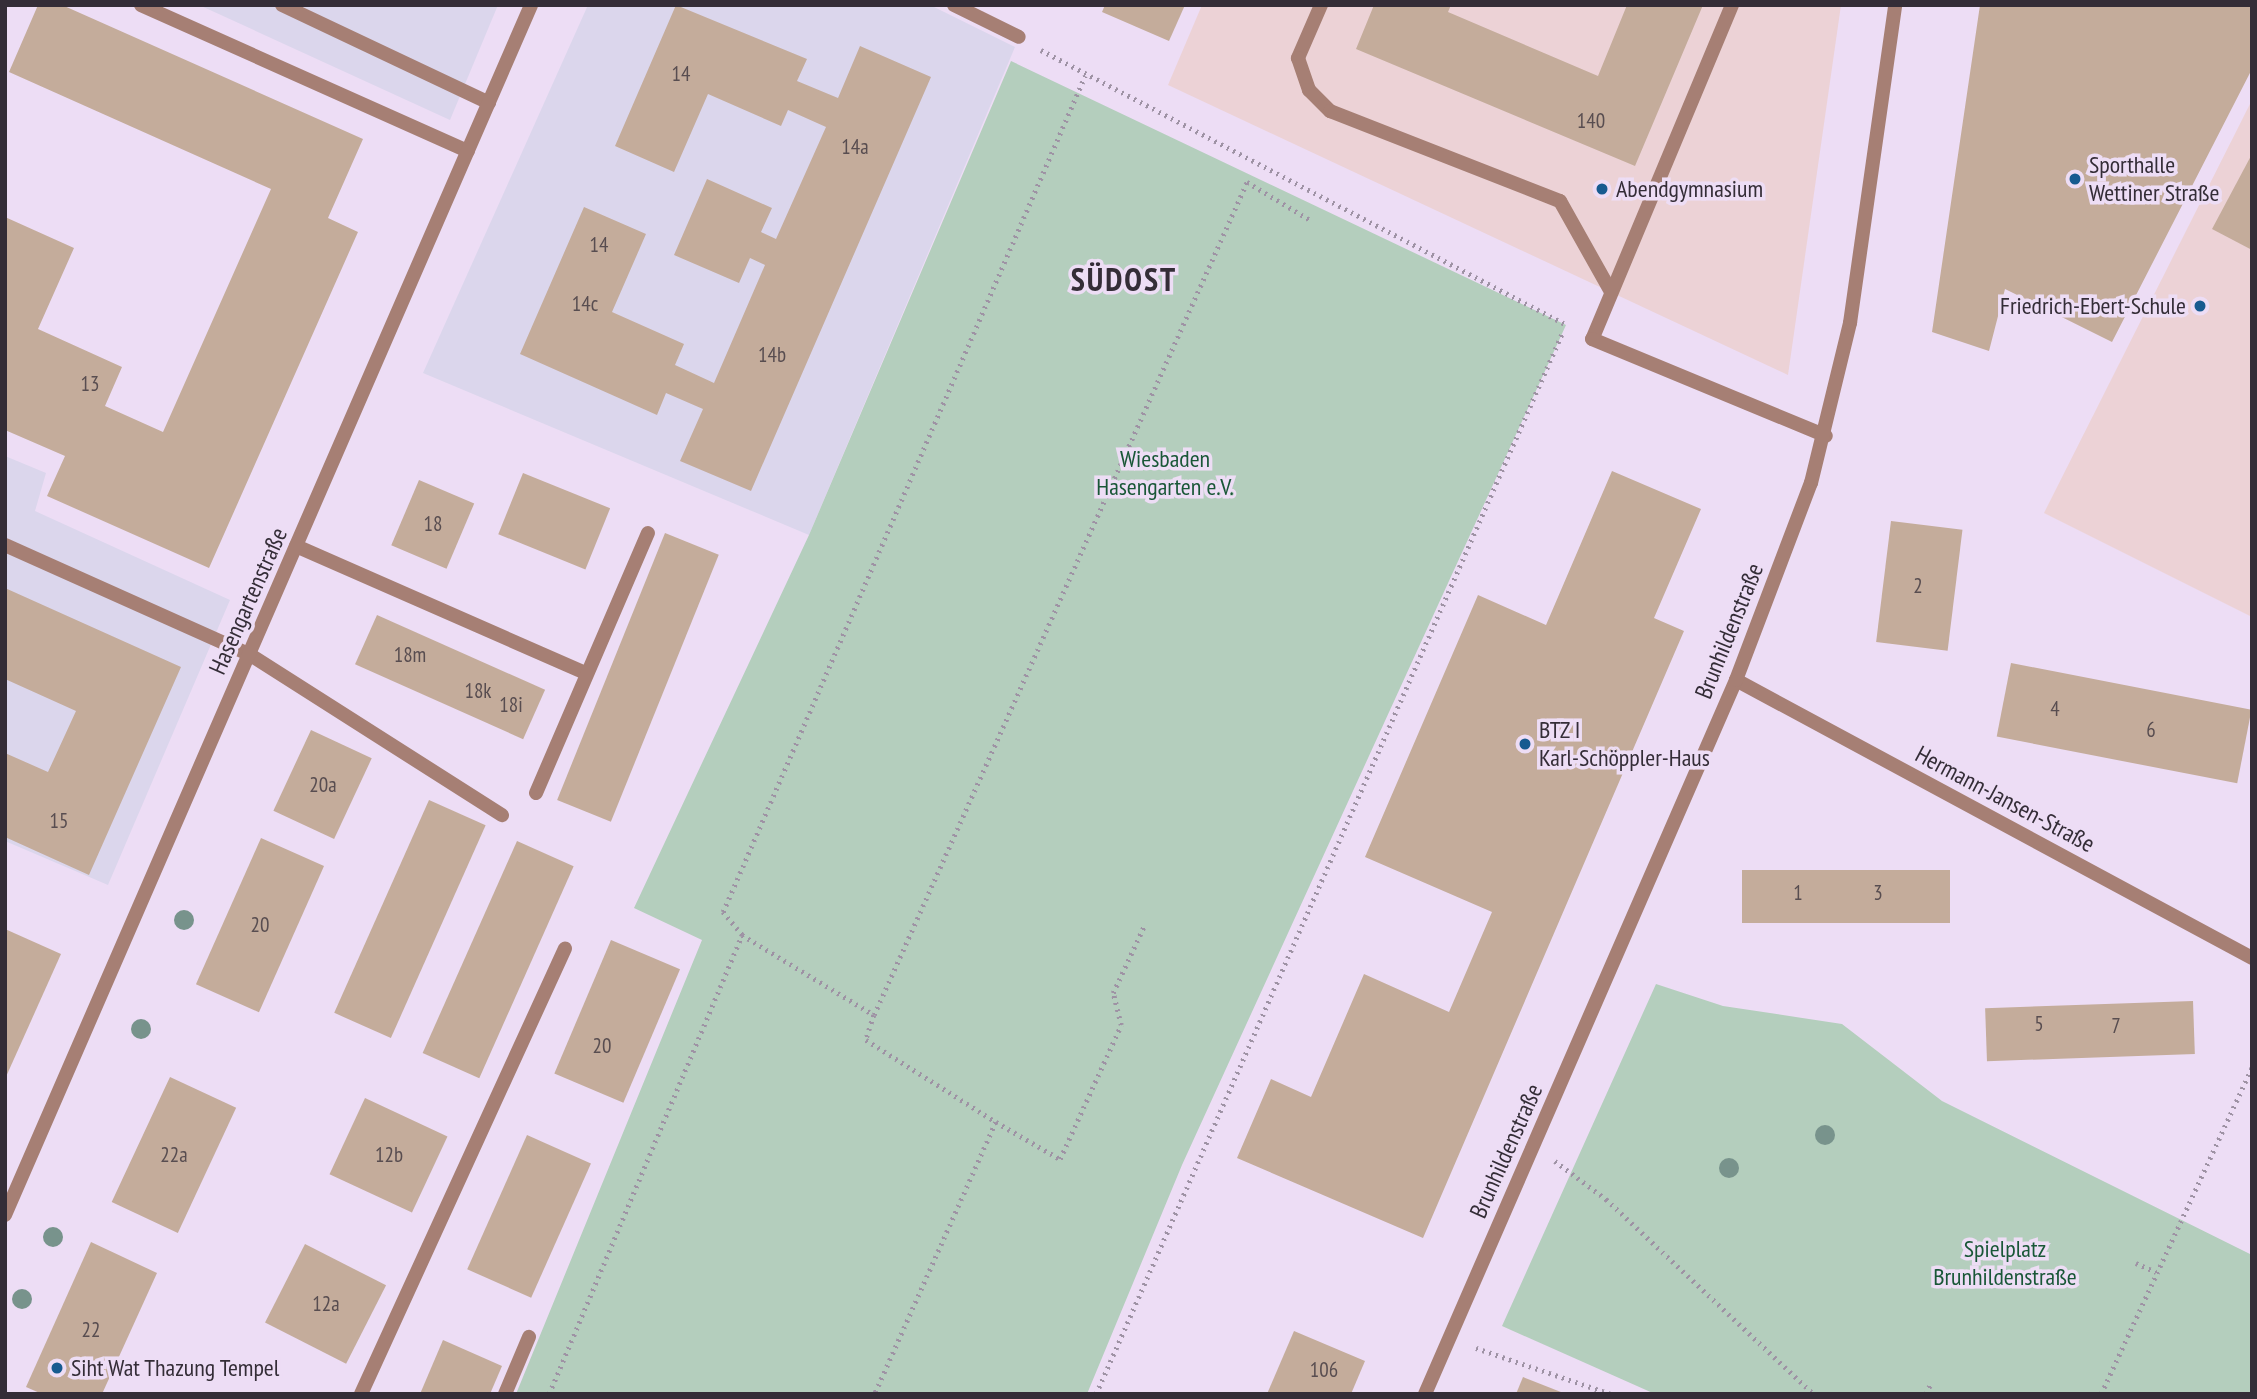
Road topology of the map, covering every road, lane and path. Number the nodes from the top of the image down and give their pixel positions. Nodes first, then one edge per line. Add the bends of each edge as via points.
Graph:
1 (141, 5) edge
2 (282, 5) edge
3 (531, 5) edge
4 (954, 5) edge
5 (1321, 5) edge
6 (1732, 5) edge
7 (1895, 5) edge
8 (1019, 37) joint
9 (1085, 76) junction
10 (489, 103) junction
11 (468, 151) junction
12 (1310, 220) dead end
13 (1611, 292) junction
14 (1566, 325) junction
15 (1592, 339) junction
16 (1826, 436) junction
17 (648, 533) dead end
18 (5, 545) edge
19 (296, 546) junction
20 (249, 654) junction
21 (586, 674) junction
22 (1736, 680) junction
23 (536, 793) dead end
24 (502, 815) dead end
25 (1145, 924) dead end
26 (742, 935) junction
27 (565, 949) dead end
28 (2252, 958) edge
29 (874, 1016) junction
30 (2252, 1068) edge
31 (996, 1122) junction
32 (1533, 1145) junction
33 (5, 1214) edge
34 (2136, 1263) dead end
35 (2156, 1272) junction
36 (529, 1337) dead end
37 (1449, 1339) junction
38 (1931, 1383) dead end
39 (361, 1394) edge
40 (505, 1394) edge
41 (549, 1394) edge
42 (875, 1394) edge
43 (1096, 1394) edge
44 (1424, 1394) edge
45 (1611, 1394) edge
46 (1815, 1394) edge
47 (1926, 1394) edge
48 (2101, 1394) edge

1 - 11 street
2 - 10 street
3 - 10 street, Hasengartenstraße
4 - 8 street
5 - 13 street via 1298,58 1309,90 1330,111 1560,201
6 - 13 street
7 - 16 street, Brunhildenstraße via 1850,323
8 - 9 path
9 - 14 path
9 - 26 path via 723,912
10 - 11 street, Hasengartenstraße
11 - 19 street, Hasengartenstraße
12 - 29 path via 1247,182
13 - 15 street
14 - 15 path
14 - 43 path
15 - 16 street
16 - 22 street, Brunhildenstraße
17 - 21 street
18 - 20 street
19 - 20 street, Hasengartenstraße
19 - 21 street
20 - 24 street
20 - 33 street, Hasengartenstraße
21 - 23 street
22 - 28 street, Hermann-Jansen-Straße
22 - 32 street, Brunhildenstraße
25 - 31 path via 1113,993 1121,1025 1060,1159
26 - 29 path
26 - 41 path
27 - 39 street
29 - 31 path via 866,1041
30 - 35 path
31 - 42 path
32 - 37 street, Brunhildenstraße
32 - 46 path via 1606,1199 1778,1366
34 - 35 path
35 - 48 path
36 - 40 street
37 - 44 street, Brunhildenstraße
37 - 45 path
38 - 47 path

